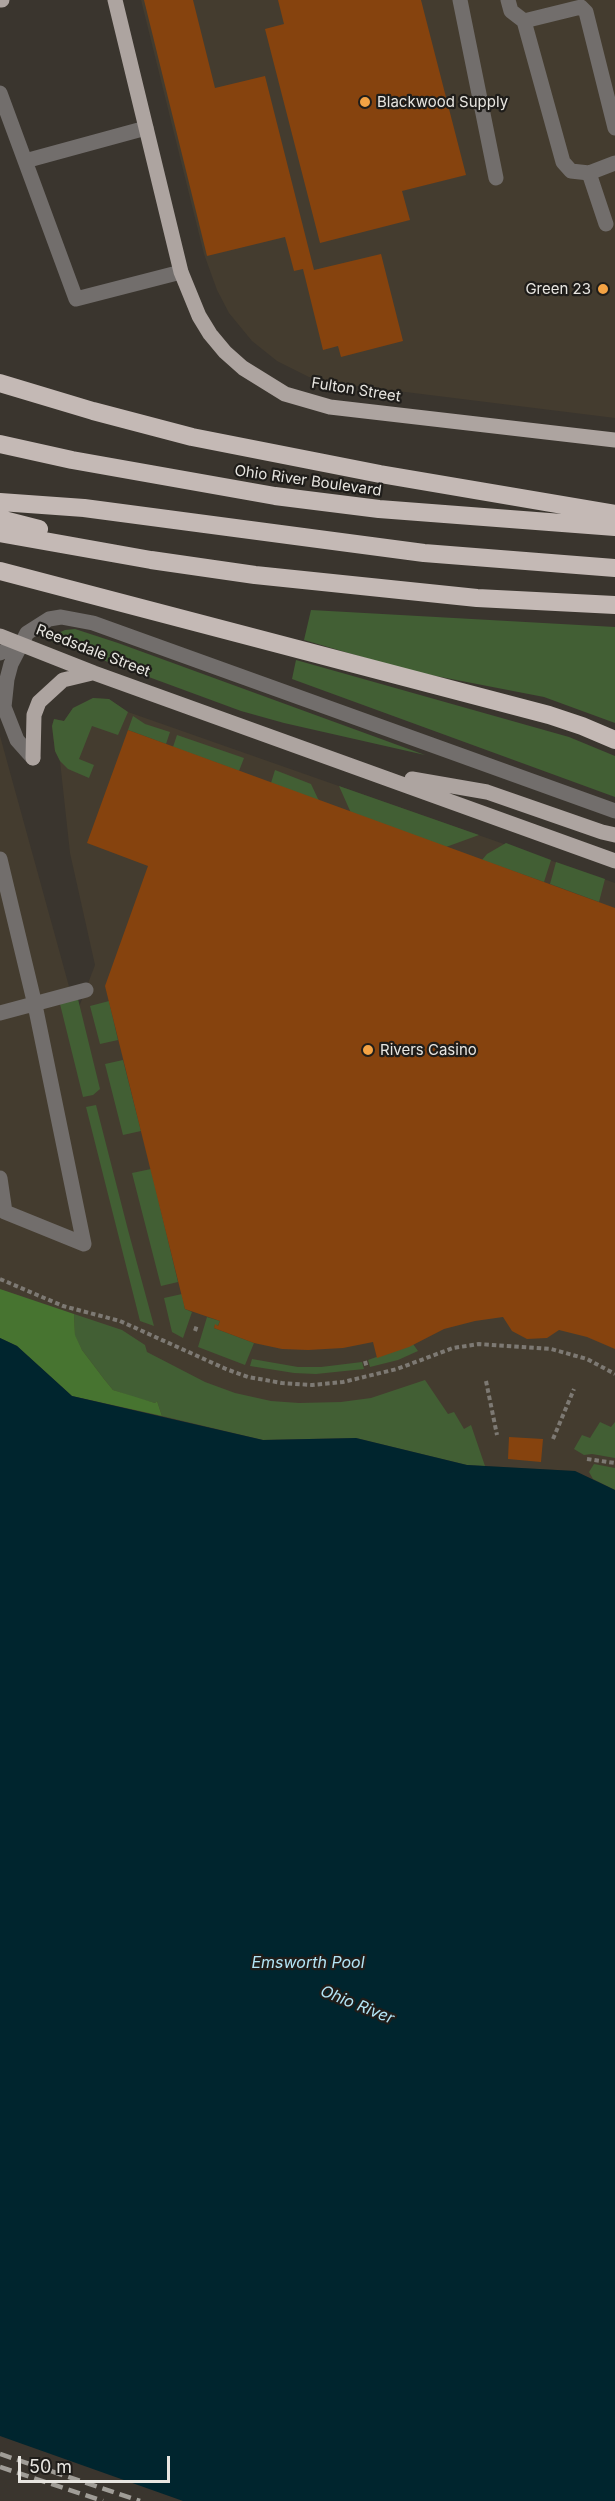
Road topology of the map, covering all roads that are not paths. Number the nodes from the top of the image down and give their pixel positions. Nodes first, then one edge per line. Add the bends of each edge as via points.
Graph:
1 (115, 0) edge
2 (460, 0) edge
3 (508, 0) edge
4 (524, 21) junction
5 (0, 93) edge
6 (146, 128) junction
7 (615, 128) edge
8 (25, 161) junction
9 (615, 163) edge
10 (589, 173) junction
11 (496, 178) dead end
12 (606, 224) dead end
13 (181, 272) junction
14 (0, 383) edge
15 (615, 440) edge
16 (0, 444) edge
17 (0, 502) edge
18 (615, 514) edge
19 (0, 519) edge
20 (615, 527) edge
21 (0, 533) edge
22 (151, 560) junction
23 (615, 568) edge
24 (0, 571) edge
25 (615, 604) edge
26 (0, 636) edge
27 (22, 643) junction
28 (0, 653) edge
29 (94, 673) junction
30 (615, 740) edge
31 (33, 758) joint
32 (374, 773) junction
33 (615, 812) edge
34 (615, 835) edge
35 (0, 859) edge
36 (615, 861) edge
37 (86, 990) dead end
38 (35, 1005) junction
39 (0, 1013) edge
40 (0, 1178) edge
41 (3, 1210) edge

1 - 6 main road, Fulton Street
2 - 11 street
3 - 4 street via 510,11
4 - 7 street via 581,7 586,12
4 - 10 street via 563,162 571,171
5 - 8 street
6 - 8 street
6 - 13 main road, Fulton Street
8 - 13 street via 76,299
9 - 10 street
10 - 12 street
13 - 15 main road, Fulton Street via 199,316 225,352 285,394 330,408
14 - 18 highway via 192,437
16 - 20 highway, Ohio River Boulevard via 275,496 379,509
17 - 23 highway via 48,504 424,553
19 - 22 highway
21 - 22 highway
22 - 25 highway via 366,588
24 - 30 highway via 549,715
26 - 27 main road
27 - 28 street
27 - 29 main road, Reedsdale Street
27 - 31 street via 11,664 4,707 17,740
27 - 33 street, Reedsdale Street via 27,633 49,619 61,617 93,623
29 - 31 main road via 63,680 39,702 34,715
29 - 32 main road, Reedsdale Street
32 - 34 main road via 487,792
32 - 36 main road, Reedsdale Street
35 - 38 street
37 - 38 street
38 - 39 street
38 - 41 street via 84,1244
40 - 41 street

